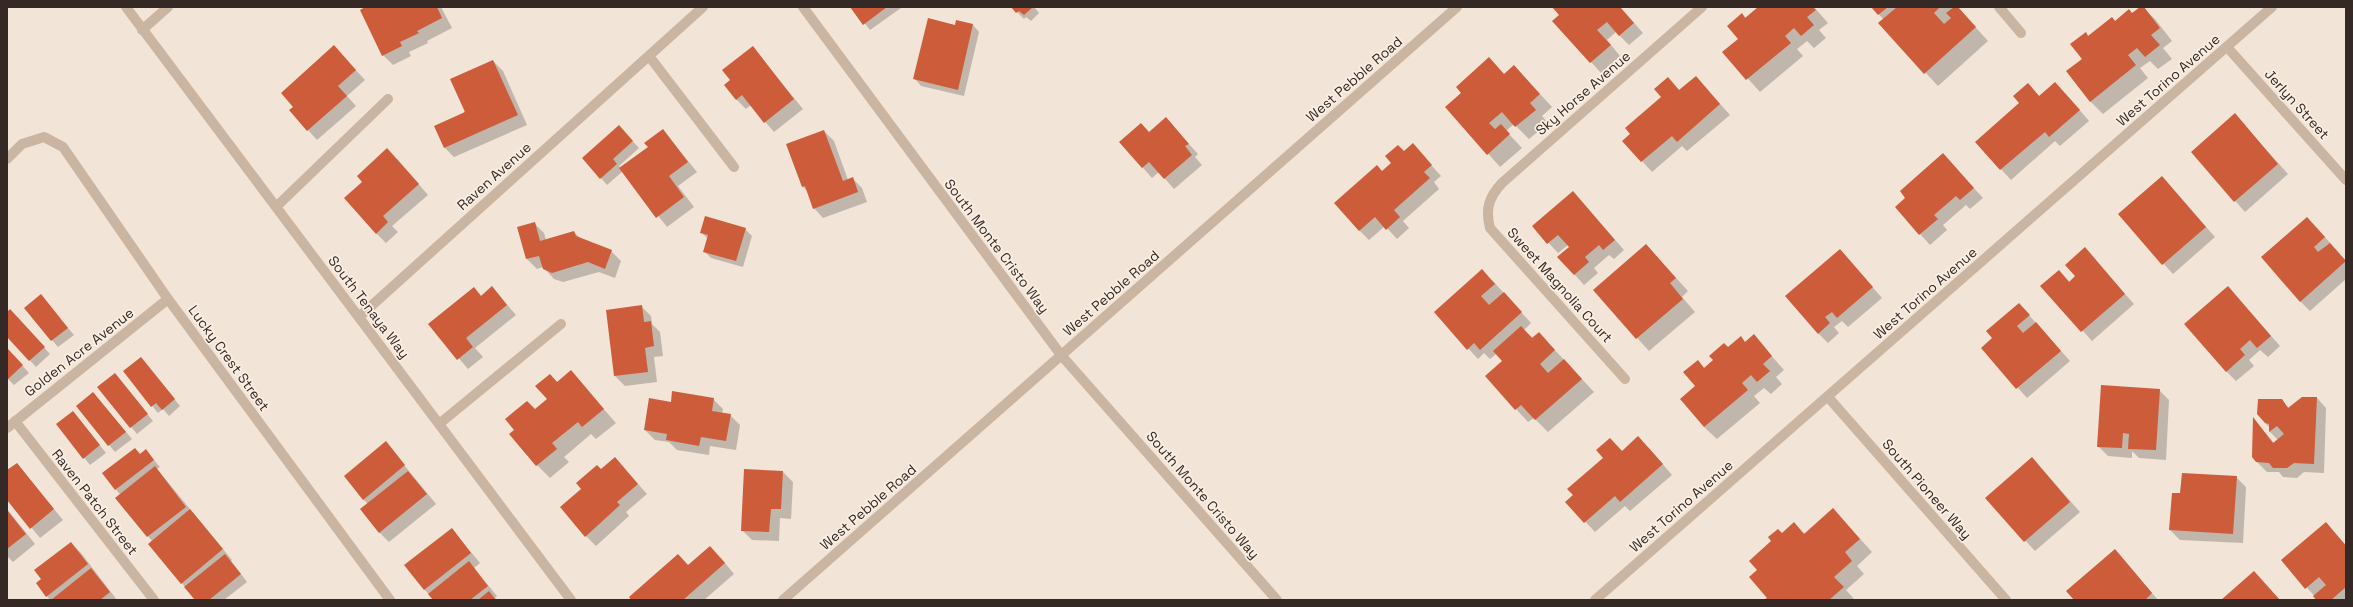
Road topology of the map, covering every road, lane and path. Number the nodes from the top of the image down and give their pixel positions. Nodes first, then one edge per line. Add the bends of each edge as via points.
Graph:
1 (126, 7) edge
2 (168, 7) edge
3 (703, 7) edge
4 (803, 7) edge
5 (1457, 7) edge
6 (1702, 7) edge
7 (1999, 7) edge
8 (2272, 7) edge
9 (142, 30) junction
10 (2022, 33) dead end
11 (2227, 47) junction
12 (648, 56) junction
13 (388, 99) dead end
14 (7, 158) edge
15 (734, 167) dead end
16 (2346, 180) edge
17 (1488, 204) joint
18 (277, 206) junction
19 (168, 299) junction
20 (359, 318) junction
21 (561, 324) dead end
22 (1061, 355) junction
23 (1626, 379) dead end
24 (1828, 397) junction
25 (11, 424) edge
26 (439, 424) junction
27 (154, 600) edge
28 (390, 600) edge
29 (571, 600) edge
30 (783, 600) edge
31 (1277, 600) edge
32 (1595, 600) edge
33 (2006, 600) edge

1 - 9 street, South Tenaya Way
2 - 9 street
3 - 12 street, Raven Avenue
4 - 22 street, South Monte Cristo Way
5 - 22 street, West Pebble Road
6 - 17 street, Sky Horse Avenue via 1502,183
7 - 10 street
8 - 11 street, West Torino Avenue
9 - 18 street, South Tenaya Way
11 - 16 street, Jerlyn Street
11 - 24 street, West Torino Avenue
12 - 15 street
12 - 20 street, Raven Avenue
13 - 18 street
14 - 19 street, Lucky Crest Street via 22,144 44,137 63,147
17 - 23 street, Sweet Magnolia Court via 1490,228
18 - 20 street, South Tenaya Way
19 - 25 street, Golden Acre Avenue
19 - 28 street, Lucky Crest Street
20 - 26 street, South Tenaya Way
21 - 26 street
22 - 30 street, West Pebble Road
22 - 31 street, South Monte Cristo Way
24 - 32 street, West Torino Avenue
24 - 33 street, South Pioneer Way
25 - 27 street, Raven Patch Street
26 - 29 street, South Tenaya Way

